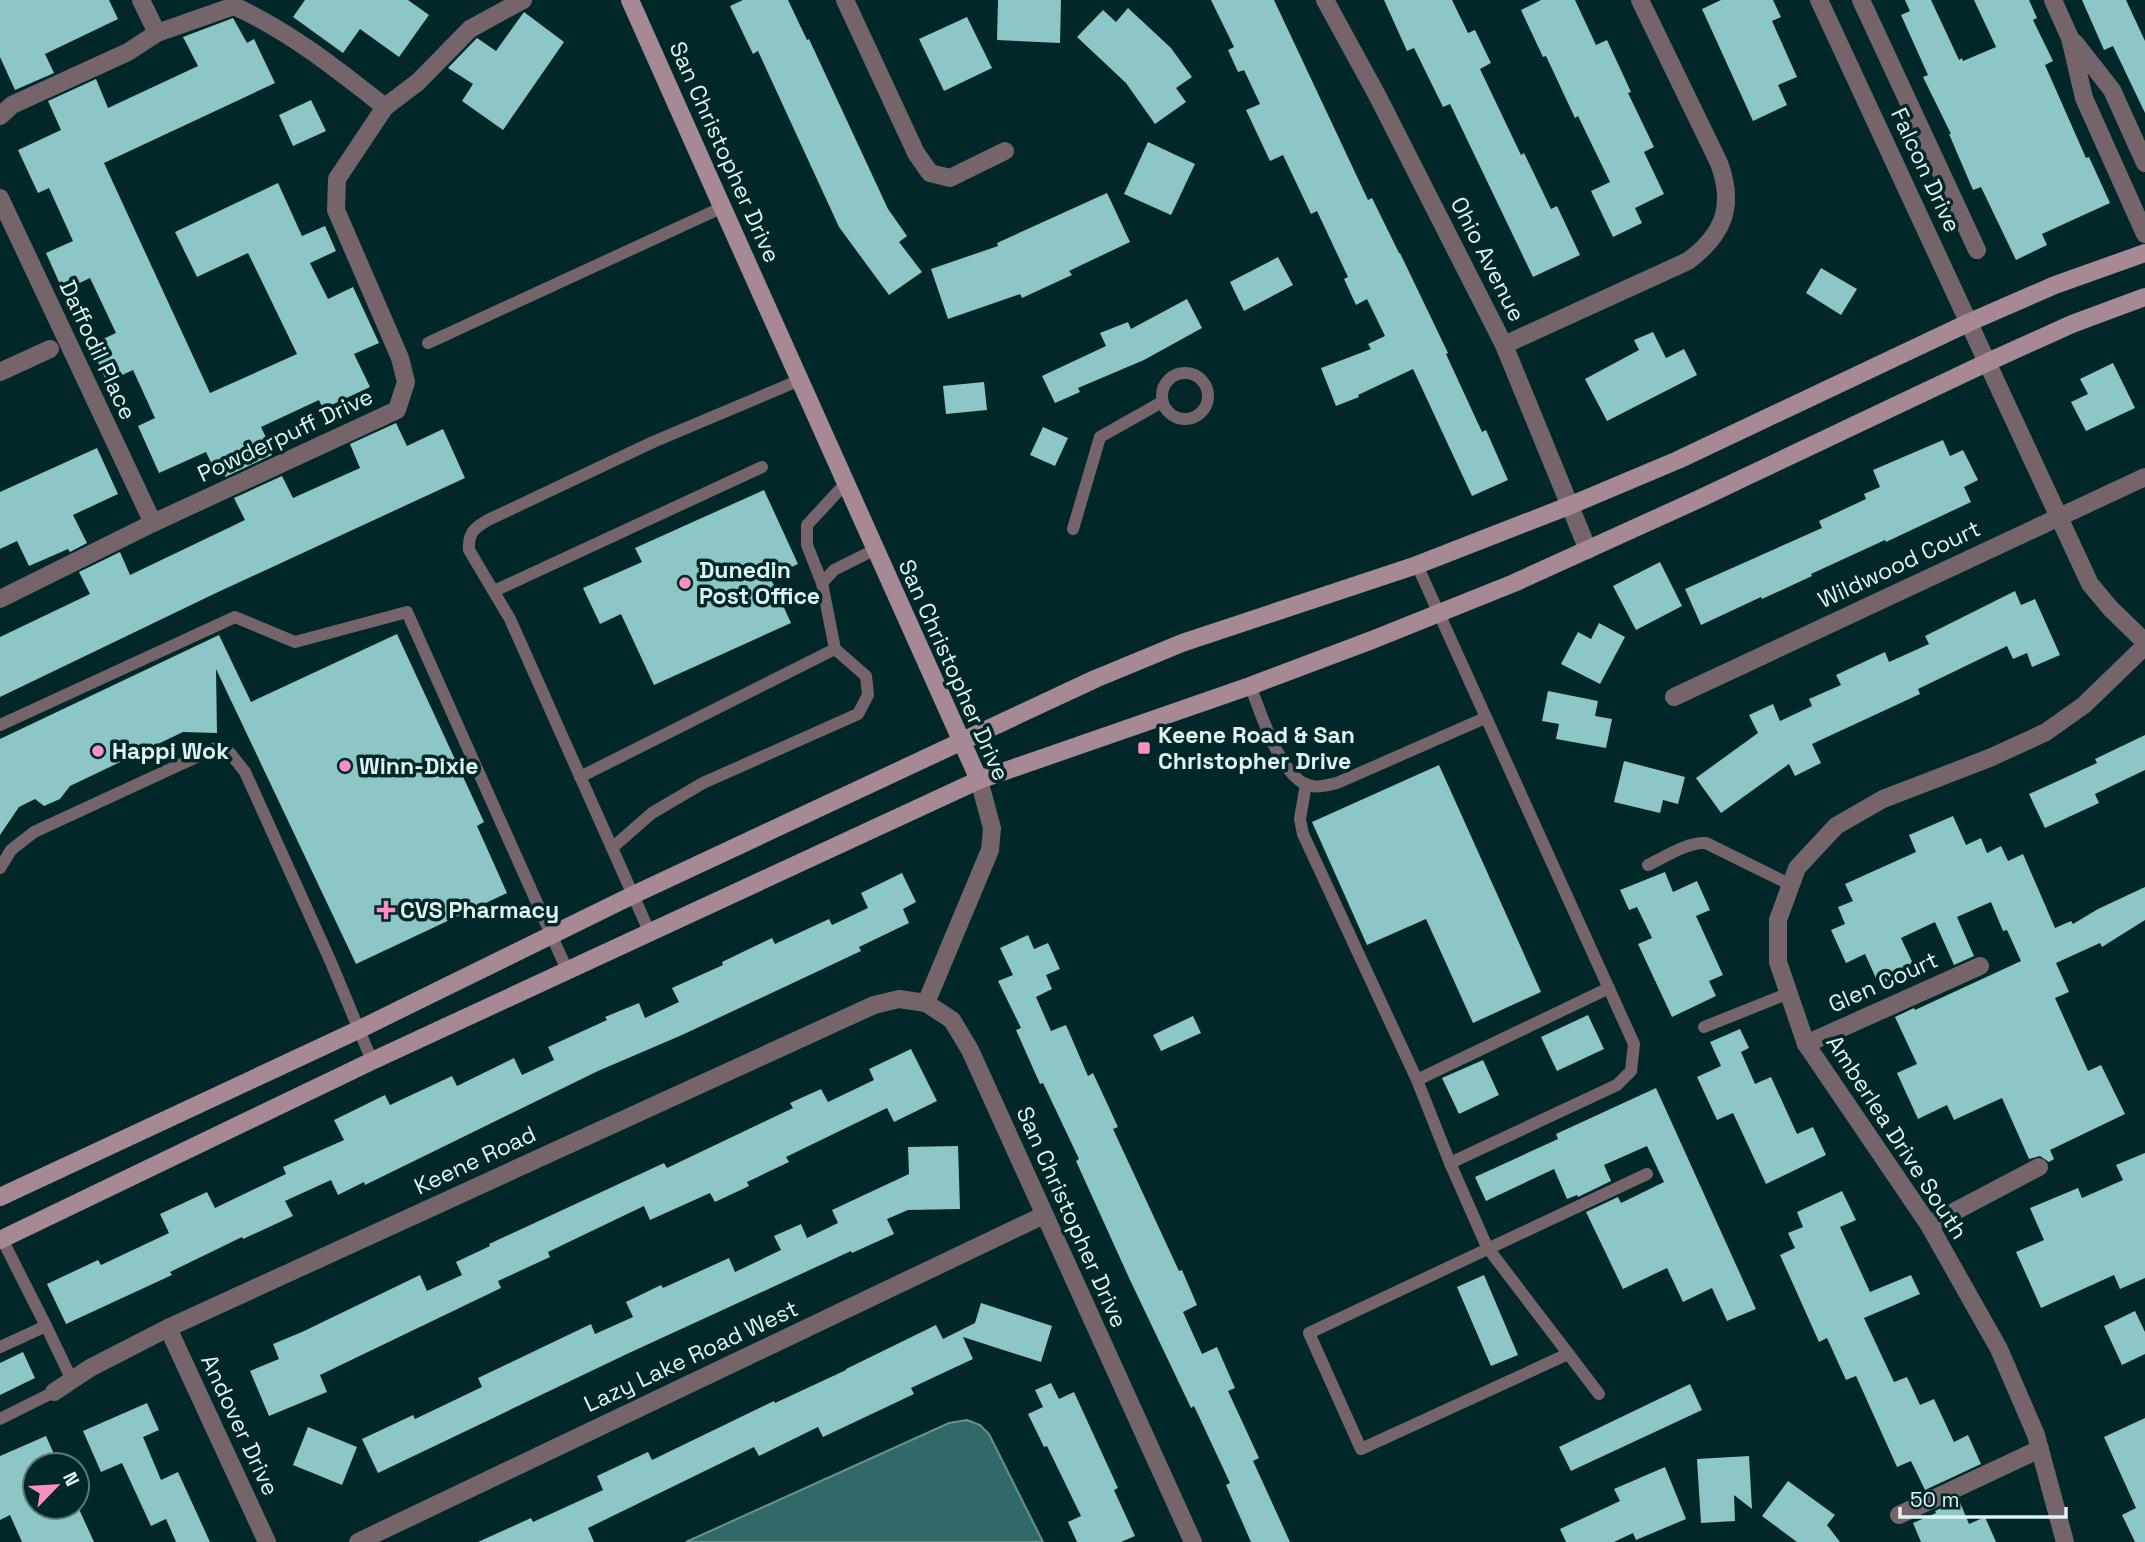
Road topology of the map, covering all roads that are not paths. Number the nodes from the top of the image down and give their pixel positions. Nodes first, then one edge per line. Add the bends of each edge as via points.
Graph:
1 (141, 0) edge
2 (523, 0) edge
3 (630, 0) edge
4 (845, 0) edge
5 (1325, 0) edge
6 (1640, 0) edge
7 (1819, 0) edge
8 (1861, 0) edge
9 (2053, 0) edge
10 (157, 33) junction
11 (2070, 38) junction
12 (385, 107) junction
13 (0, 116) edge
14 (1005, 151) dead end
15 (2145, 163) edge
16 (0, 198) edge
17 (723, 207) junction
18 (2145, 234) edge
19 (1977, 250) dead end
20 (2145, 253) edge
21 (2145, 297) edge
22 (1970, 322) junction
23 (428, 344) dead end
24 (1504, 345) junction
25 (50, 349) dead end
26 (1988, 362) junction
27 (0, 372) edge
28 (800, 380) junction
29 (1162, 402) dead end
30 (762, 467) dead end
31 (2145, 477) edge
32 (844, 485) junction
33 (1570, 505) junction
34 (2059, 516) junction
35 (153, 523) junction
36 (1073, 528) dead end
37 (874, 550) junction
38 (1588, 550) junction
39 (1417, 565) junction
40 (822, 583) junction
41 (494, 592) junction
42 (0, 599) edge
43 (1438, 614) junction
44 (2145, 644) edge
45 (835, 649) junction
46 (1250, 686) junction
47 (1674, 697) dead end
48 (1485, 718) junction
49 (0, 725) edge
50 (961, 741) junction
51 (580, 777) junction
52 (979, 780) junction
53 (1306, 784) junction
54 (612, 848) junction
55 (1648, 865) dead end
56 (0, 868) edge
57 (1791, 885) junction
58 (633, 895) junction
59 (649, 932) junction
60 (551, 934) junction
61 (1980, 966) dead end
62 (567, 970) junction
63 (1609, 988) junction
64 (1789, 993) junction
65 (926, 1003) junction
66 (1704, 1027) dead end
67 (358, 1030) junction
68 (1806, 1044) junction
69 (372, 1061) junction
70 (1417, 1080) junction
71 (1450, 1163) junction
72 (2039, 1167) dead end
73 (1647, 1174) dead end
74 (0, 1197) edge
75 (1044, 1215) junction
76 (1929, 1225) junction
77 (1, 1240) edge
78 (1487, 1247) junction
79 (46, 1326) junction
80 (168, 1328) junction
81 (0, 1348) edge
82 (1568, 1353) junction
83 (72, 1380) junction
84 (54, 1392) joint
85 (1599, 1394) dead end
86 (0, 1419) edge
87 (2040, 1449) junction
88 (1899, 1515) dead end
89 (267, 1542) edge
90 (358, 1542) edge
91 (1193, 1542) edge
92 (2065, 1542) edge

1 - 10 street
2 - 12 street, Powderpuff Drive via 470,29 418,82
3 - 17 main road, San Christopher Drive
4 - 14 street via 916,153 930,173 950,178
5 - 24 street, Ohio Avenue
6 - 24 street via 1726,180 1728,196 1720,224 1705,248 1688,261
7 - 22 street, Falcon Drive
8 - 19 street
9 - 11 street
10 - 12 street via 234,6 267,21
10 - 13 street via 128,52 12,105
11 - 15 street via 2112,90
11 - 18 street via 2084,98
12 - 35 street, Powderpuff Drive via 337,179 336,210 400,358 406,382 397,410
16 - 35 street, Daffodil Place
17 - 23 lane
17 - 28 main road, San Christopher Drive
20 - 22 main road
21 - 26 main road
22 - 26 street, Falcon Drive
22 - 33 main road via 1678,460
24 - 33 street, Ohio Avenue
25 - 27 street
26 - 34 street, Falcon Drive
26 - 38 main road
28 - 32 main road, San Christopher Drive
28 - 41 lane via 653,442 478,526 471,532 469,550
29 - 36 lane via 1100,436
30 - 41 lane
31 - 34 street, Wildwood Court
32 - 37 main road, San Christopher Drive
32 - 40 lane via 807,525 807,545
33 - 38 street, Ohio Avenue
33 - 39 main road
34 - 44 street, Falcon Drive via 2091,584
34 - 47 street, Wildwood Court
35 - 42 street, Powderpuff Drive
37 - 40 lane via 834,570
37 - 50 main road, San Christopher Drive
38 - 43 main road
39 - 43 lane
39 - 50 main road via 1182,643
40 - 45 lane
41 - 51 lane
43 - 46 main road
43 - 48 lane
44 - 57 street, Amberlea Drive South via 2084,705 2046,732 1883,799 1836,826 1797,868
45 - 51 lane
45 - 54 lane via 866,676 869,695 858,714 703,783 652,813
46 - 52 main road
46 - 53 lane via 1284,763
48 - 53 lane via 1337,783
48 - 63 lane
49 - 60 lane via 235,617 295,642 407,612
50 - 52 main road, San Christopher Drive
50 - 58 main road
51 - 54 lane
52 - 59 main road
52 - 65 street, San Christopher Drive via 992,828 990,850
53 - 70 lane via 1300,819 1303,834
54 - 58 lane
55 - 57 lane via 1706,843
56 - 67 lane via 11,850 34,832 216,748 230,753 245,772
57 - 64 street, Amberlea Drive South via 1778,920 1778,962
58 - 59 lane
58 - 60 main road
59 - 62 main road
60 - 62 lane
60 - 67 main road
61 - 68 street, Glen Court
62 - 69 main road
63 - 70 lane
63 - 71 lane via 1634,1044 1631,1071 1617,1085
64 - 66 lane
64 - 68 street, Amberlea Drive South
65 - 75 street, San Christopher Drive via 953,1020 970,1049
65 - 80 street, Keene Road via 899,999 874,1005
67 - 69 lane
67 - 74 main road
68 - 76 street, Amberlea Drive South
69 - 77 main road
70 - 71 lane
71 - 78 lane
72 - 76 street
73 - 78 lane
75 - 90 street, Lazy Lake Road West
75 - 91 street, San Christopher Drive
76 - 87 street, Amberlea Drive South via 1999,1349
77 - 79 lane
78 - 82 lane
78 - 82 lane via 1309,1333 1361,1449
79 - 81 lane
79 - 83 lane
80 - 83 street, Keene Road
80 - 89 street, Andover Drive
82 - 85 lane
83 - 84 street, Keene Road
84 - 86 lane
87 - 88 street
87 - 92 street, Amberlea Drive South

